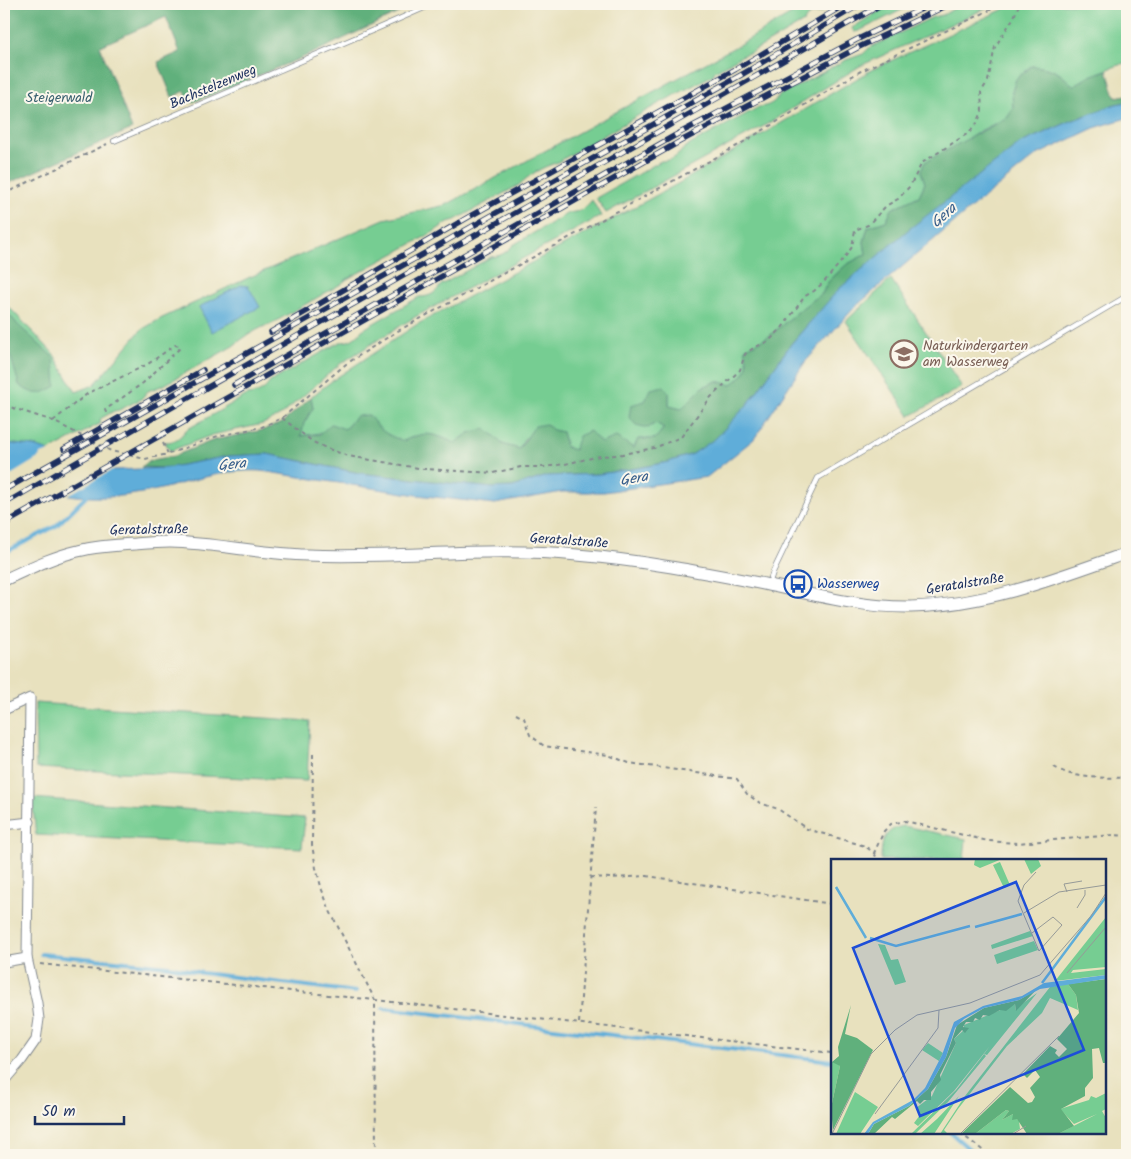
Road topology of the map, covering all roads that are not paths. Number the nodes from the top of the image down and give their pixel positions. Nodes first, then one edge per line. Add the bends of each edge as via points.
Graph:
1 (433, 4) edge
2 (114, 141) road end
3 (1127, 296) edge
4 (1127, 553) edge
5 (4, 580) edge
6 (768, 585) junction
7 (4, 710) edge
8 (30, 822) junction
9 (4, 825) edge
10 (27, 961) junction
11 (4, 962) edge
12 (4, 1080) edge

1 - 2 lane, Bachstelzenweg
3 - 6 lane via 818,478
4 - 6 street, Geratalstraße via 1034,585 986,598 933,606 881,606
5 - 6 street, Geratalstraße via 78,551 168,542 308,556 465,552 598,556
7 - 8 street via 30,698
8 - 9 street
8 - 10 street
10 - 11 street
10 - 12 street via 37,1003 36,1040

